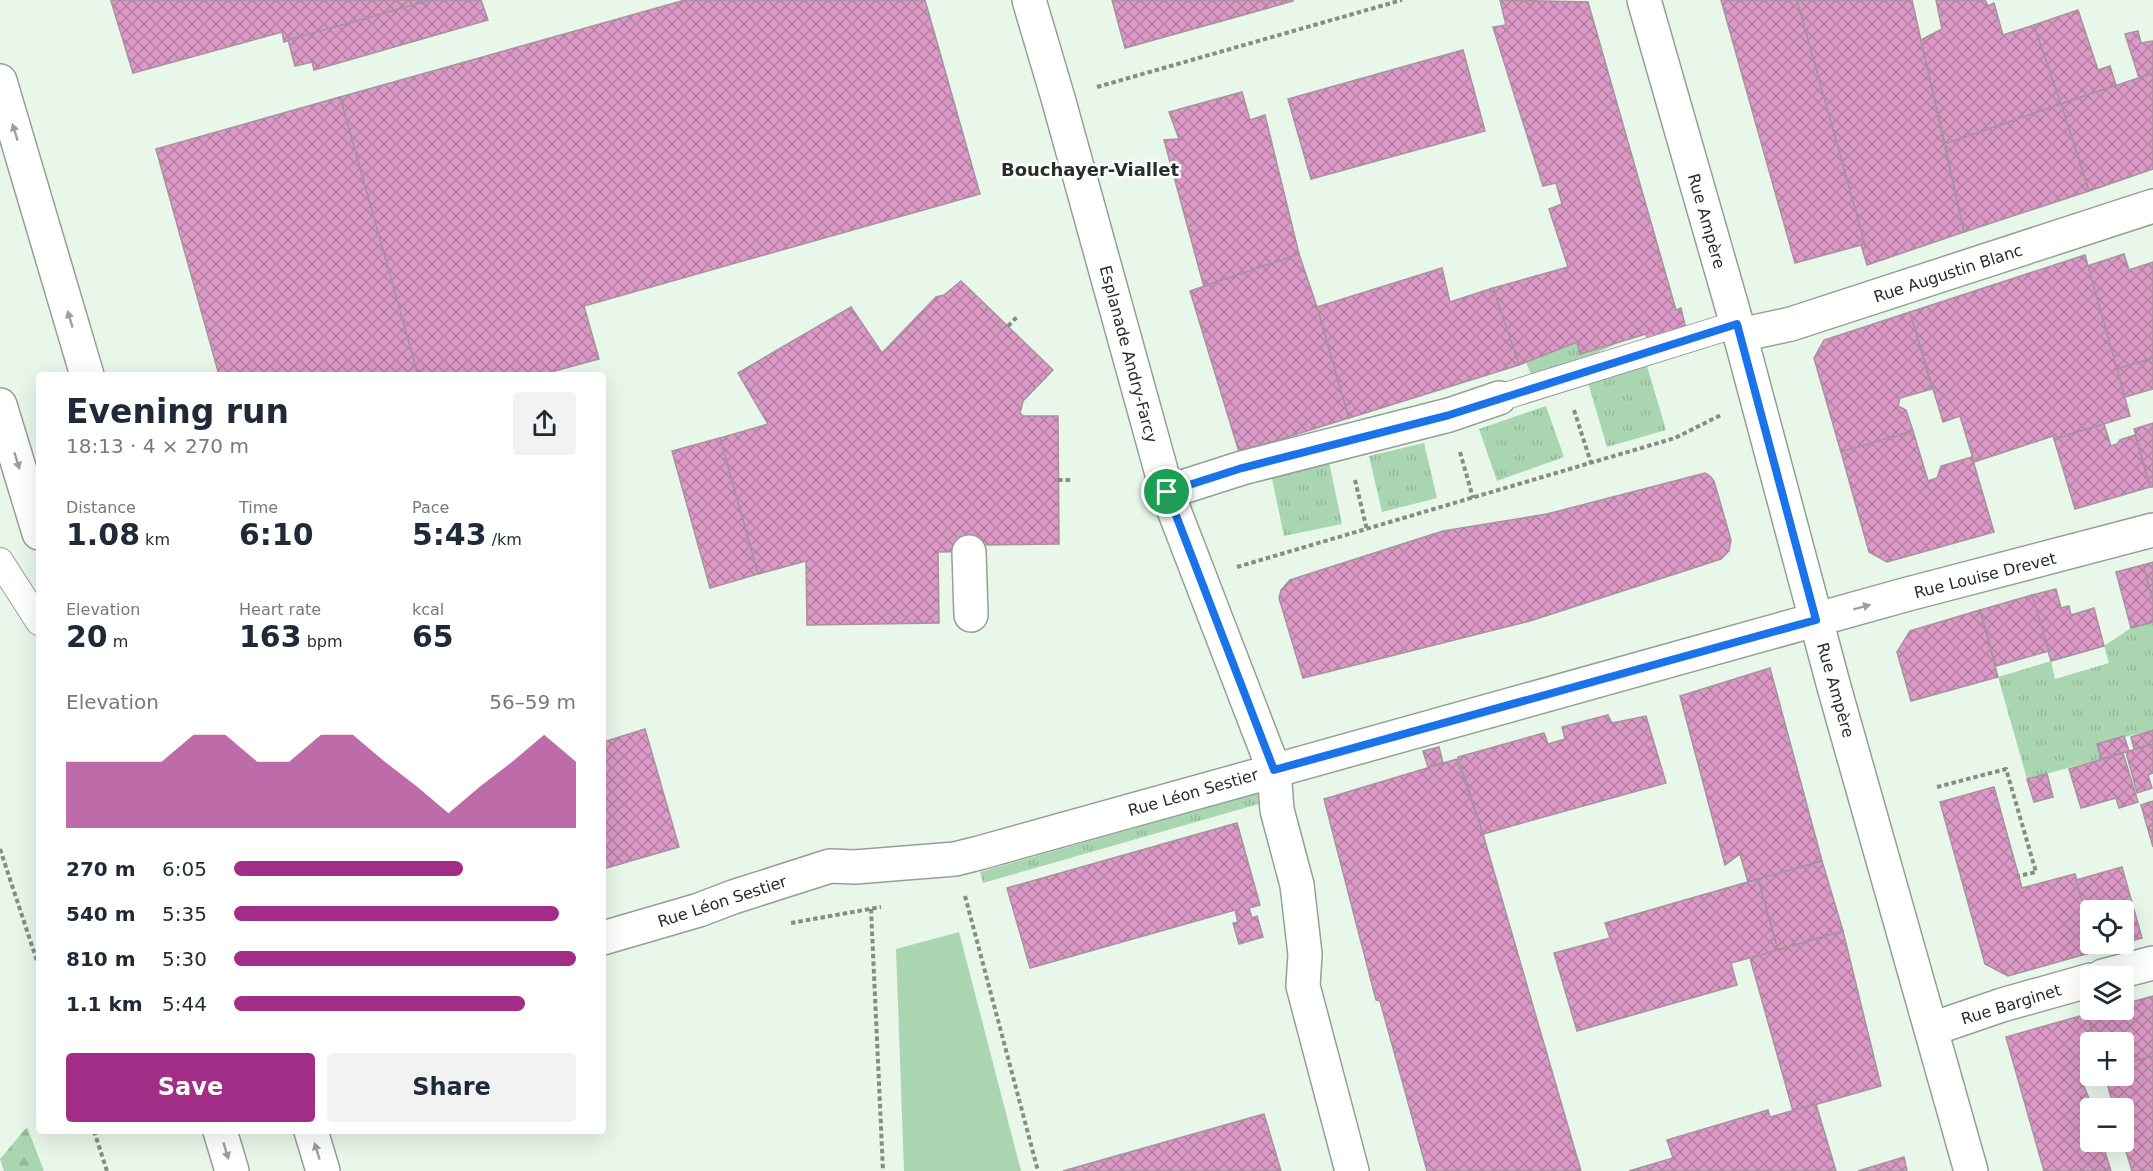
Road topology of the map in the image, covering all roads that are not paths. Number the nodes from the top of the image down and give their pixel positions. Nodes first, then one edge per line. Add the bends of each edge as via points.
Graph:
1 (1029, 0) edge
2 (1644, 0) edge
3 (0, 81) edge
4 (2153, 206) edge
5 (1739, 329) junction
6 (86, 372) edge
7 (1499, 398) joint
8 (0, 405) edge
9 (1167, 492) junction
10 (36, 523) edge
11 (2153, 530) edge
12 (969, 552) dead end
13 (0, 561) edge
14 (970, 615) dead end
15 (36, 617) edge
16 (1816, 620) junction
17 (1274, 770) junction
18 (606, 937) edge
19 (2153, 963) edge
20 (2134, 968) edge
21 (2080, 983) edge
22 (1932, 1029) junction
23 (221, 1134) edge
24 (312, 1134) edge
25 (232, 1171) edge
26 (323, 1171) edge
27 (1352, 1171) edge
28 (1971, 1171) edge

1 - 9 main road, Esplanade Andry-Farcy
2 - 5 main road, Rue Ampère
6 -> 3 main road
4 - 5 main road, Rue Augustin Blanc via 1791,324
5 - 7 lane
5 - 16 main road, Rue Ampère
7 - 9 main road
8 -> 10 main road
9 - 17 main road, Esplanade Andry-Farcy
16 -> 11 main road, Rue Louise Drevet
12 - 14 main road
13 - 15 lane
16 - 17 main road, Rue Léon Sestier
16 - 22 main road, Rue Ampère
17 - 18 main road, Rue Léon Sestier via 967,856 830,866
17 - 27 main road, Esplanade Andry-Farcy via 1277,810 1297,885 1305,954 1303,986
19 - 20 main road
21 - 22 main road, Rue Barginet
22 - 28 main road, Rue Ampère
23 -> 25 main road
26 -> 24 main road

